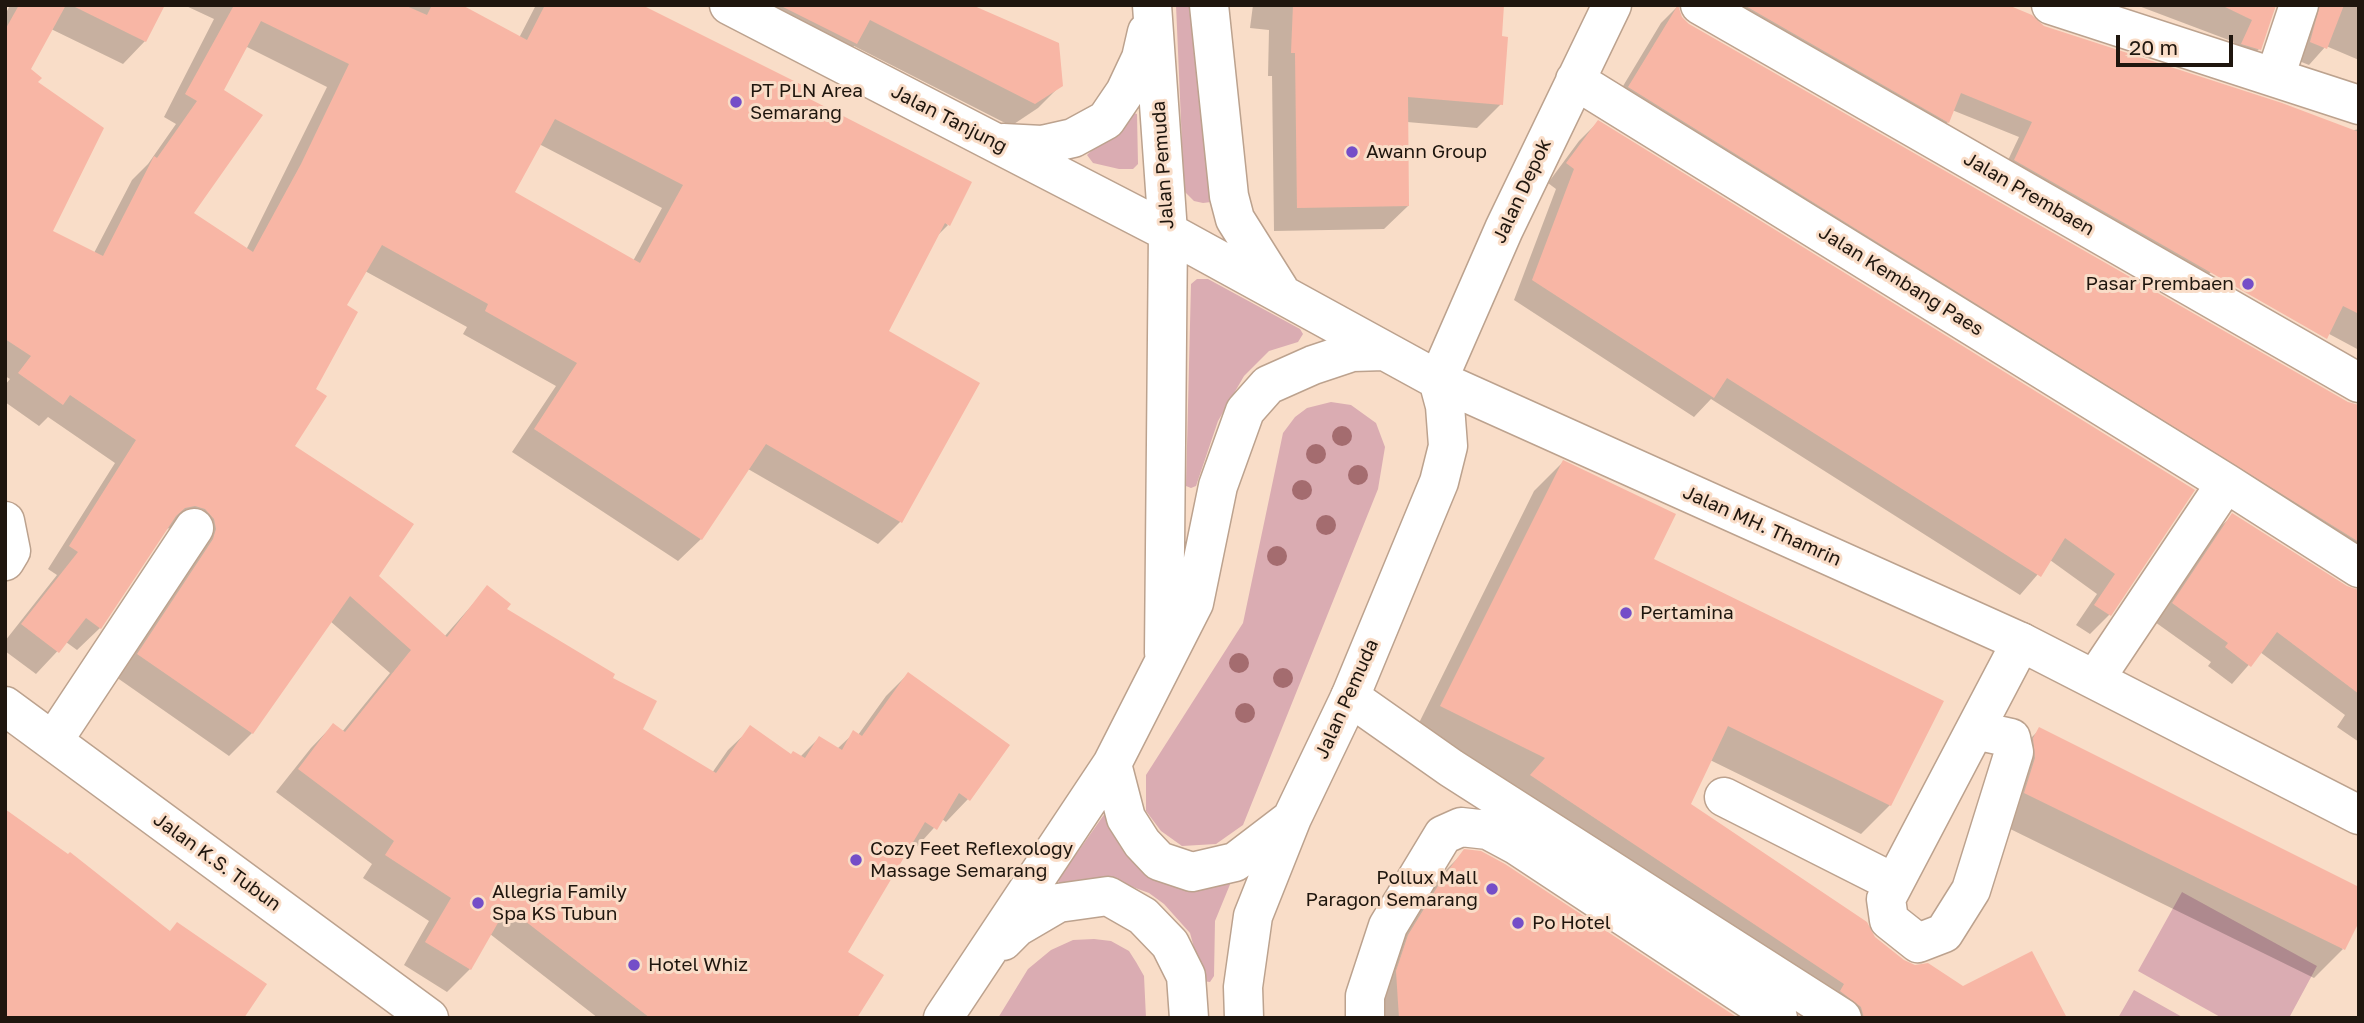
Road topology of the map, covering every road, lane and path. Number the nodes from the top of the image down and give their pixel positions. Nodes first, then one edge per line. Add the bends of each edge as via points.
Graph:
1 (729, 5) edge
2 (1209, 5) edge
3 (1612, 5) edge
4 (1700, 5) edge
5 (2051, 5) edge
6 (2298, 5) edge
7 (1152, 8) edge
8 (2275, 77) junction
9 (1575, 80) junction
10 (2359, 105) edge
11 (996, 143) junction
12 (1168, 233) junction
13 (1283, 294) junction
14 (1384, 351) junction
15 (1438, 380) junction
16 (2359, 383) edge
17 (2226, 483) junction
18 (5, 521) edge
19 (194, 528) dead end
20 (5, 561) edge
21 (2359, 568) edge
22 (2021, 642) junction
23 (1164, 662) junction
24 (2095, 679) junction
25 (1350, 697) junction
26 (5, 706) edge
27 (1975, 730) junction
28 (53, 741) junction
29 (1112, 764) junction
30 (1724, 797) dead end
31 (2358, 813) edge
32 (1292, 818) junction
33 (1894, 883) junction
34 (972, 971) junction
35 (429, 1018) edge
36 (943, 1018) edge
37 (1189, 1018) edge
38 (1244, 1018) edge
39 (1365, 1018) edge
40 (1778, 1018) edge
41 (1842, 1018) edge

1 - 11 main road, Jalan Tanjung
2 - 13 main road via 1229,196 1235,219
3 - 9 main road, Jalan Depok
4 - 16 main road, Jalan Prembaen
5 - 8 main road
6 - 8 main road
7 - 11 main road via 1141,58 1106,120 1053,143
7 - 12 main road, Jalan Pemuda
8 - 10 main road
9 - 15 main road, Jalan Depok
9 - 17 main road, Jalan Kembang Paes
11 - 12 main road, Jalan Tanjung
12 - 13 main road, Jalan MH. Thamrin
12 - 23 main road, Jalan Pemuda
13 - 14 main road, Jalan MH. Thamrin
14 - 15 main road, Jalan MH. Thamrin
14 - 23 main road, Jalan Pemuda via 1352,352 1313,365 1268,385 1245,411 1218,486 1194,603
15 - 22 main road, Jalan MH. Thamrin
15 - 25 main road, Jalan Pemuda via 1448,446 1438,482
17 - 21 main road, Jalan Kembang Paes
17 - 24 main road
18 - 20 main road via 11,551
19 - 28 main road
22 - 24 main road, Jalan MH. Thamrin
22 - 27 main road
23 - 29 main road, Jalan Pemuda
24 - 31 main road, Jalan MH. Thamrin
25 - 32 main road, Jalan Pemuda
25 - 41 main road via 1451,768
26 - 28 main road, Jalan K.S. Tubun
27 - 33 main road
27 - 33 main road via 2011,738 2014,752 1971,890 1944,933 1918,943 1889,920 1886,899
28 - 35 main road, Jalan K.S. Tubun
29 - 32 main road via 1126,818 1142,843 1159,861 1192,873 1235,863
29 - 34 main road, Jalan Pemuda
30 - 33 main road
32 - 38 main road, Jalan Pemuda via 1253,916 1243,987
34 - 36 main road
34 - 37 main road via 1017,927 1058,903 1108,896 1143,916 1170,944 1186,976
39 - 40 main road via 1365,996 1388,926 1443,835 1461,827 1488,830 1516,845

